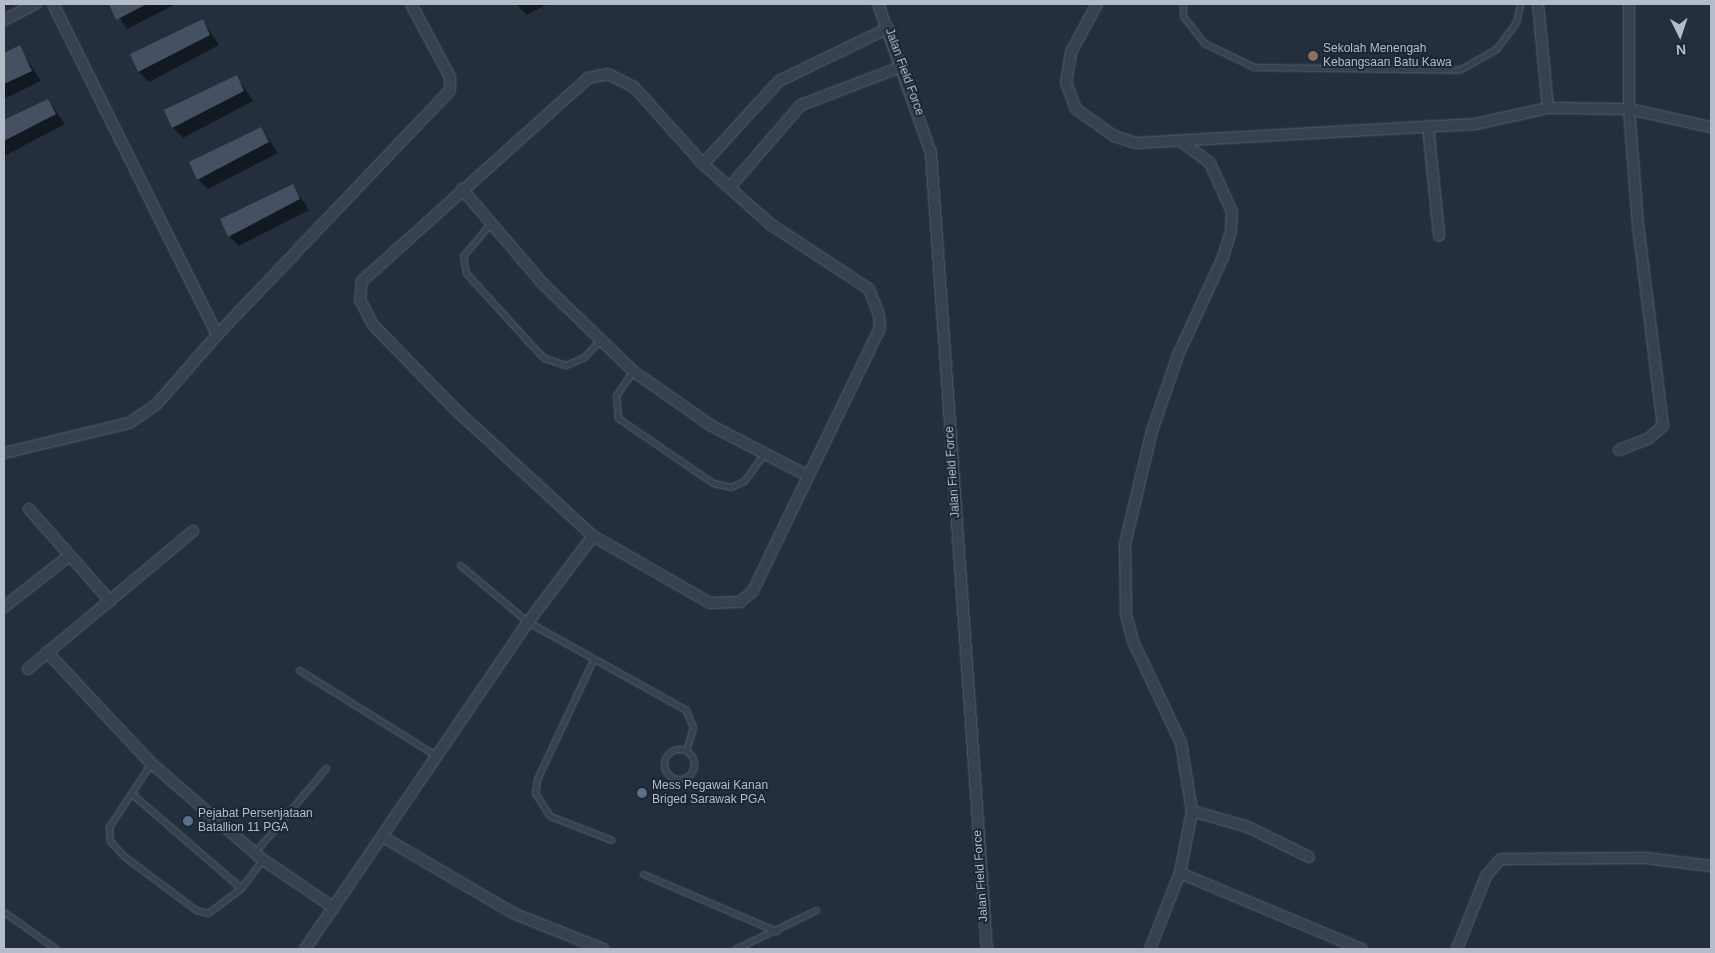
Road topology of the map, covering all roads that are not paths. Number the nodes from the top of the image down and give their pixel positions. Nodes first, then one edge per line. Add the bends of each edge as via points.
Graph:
1 (36, 4) edge
2 (53, 4) edge
3 (412, 4) edge
4 (878, 4) edge
5 (1097, 4) edge
6 (1183, 4) edge
7 (1520, 4) edge
8 (1538, 4) edge
9 (1629, 4) edge
10 (4, 20) edge
11 (888, 28) junction
12 (903, 66) junction
13 (1548, 108) junction
14 (1629, 109) junction
15 (1428, 126) junction
16 (1711, 126) edge
17 (1182, 142) junction
18 (703, 164) junction
19 (729, 188) junction
20 (462, 189) junction
21 (489, 225) junction
22 (1439, 235) dead end
23 (217, 335) junction
24 (600, 340) junction
25 (634, 371) junction
26 (1619, 450) dead end
27 (4, 453) edge
28 (762, 456) junction
29 (808, 476) junction
30 (29, 510) dead end
31 (193, 531) dead end
32 (593, 536) junction
33 (69, 556) junction
34 (460, 565) dead end
35 (110, 600) junction
36 (4, 607) edge
37 (528, 622) junction
38 (47, 652) junction
39 (593, 660) junction
40 (28, 669) dead end
41 (299, 670) dead end
42 (686, 751) junction
43 (439, 757) junction
44 (151, 763) junction
45 (326, 768) dead end
46 (131, 793) junction
47 (1192, 811) junction
48 (383, 837) junction
49 (612, 840) dead end
50 (258, 856) junction
51 (1309, 857) dead end
52 (1711, 866) edge
53 (1180, 873) junction
54 (643, 874) dead end
55 (241, 888) junction
56 (334, 908) junction
57 (816, 910) dead end
58 (4, 912) edge
59 (776, 931) junction
60 (56, 949) edge
61 (305, 949) edge
62 (603, 949) edge
63 (736, 949) edge
64 (987, 949) edge
65 (1150, 949) edge
66 (1362, 949) edge
67 (1457, 949) edge

1 - 10 street
2 - 23 street
3 - 23 street via 450,76 450,90
4 - 11 street, Jalan Field Force
5 - 17 street via 1071,52 1067,68 1066,83 1076,109 1114,136 1136,143
6 - 7 lane via 1183,16 1204,43 1254,68 1459,70 1496,49 1516,22
8 - 13 street
9 - 14 street
11 - 12 street, Jalan Field Force
11 - 18 street via 778,81
12 - 19 street via 801,105
12 - 64 street, Jalan Field Force via 930,152
13 - 14 street
13 - 15 street via 1475,124
14 - 16 street
14 - 26 street via 1663,426 1648,439
15 - 17 street
15 - 22 street
17 - 47 street via 1210,163 1232,212 1231,230 1224,257 1178,355 1152,430 1125,544 1122,585 1133,641 1181,743
18 - 19 street
18 - 20 street via 634,87 608,74 588,78
19 - 29 street via 808,252 869,289 879,316 880,328
20 - 21 street
20 - 32 street via 362,281 360,300 373,325 456,410
21 - 24 street
21 - 24 lane via 463,256 466,273 544,358 566,365 584,357
23 - 27 street via 156,405 129,423
24 - 25 street
25 - 28 street
25 - 28 lane via 616,395 618,418 713,483 731,487 744,481
28 - 29 street
29 - 32 street via 753,591 740,602 710,603
30 - 33 street
31 - 35 street
32 - 37 street
33 - 35 street
33 - 36 street
34 - 37 lane
35 - 38 street
37 - 39 lane
37 - 43 street
38 - 40 street
38 - 44 street
39 - 42 lane via 686,710 693,727
39 - 49 lane via 537,779 535,793 550,816
41 - 43 lane
42 - 42 lane via 677,749 666,756 665,768 671,776 682,778 693,770 692,757
43 - 48 street
44 - 46 lane
44 - 50 street
45 - 50 lane
46 - 55 lane
46 - 55 lane via 109,827 110,841 126,857 196,910 208,913 220,908
47 - 51 street via 1248,827
47 - 53 street
48 - 56 street
48 - 62 street via 515,914
50 - 55 lane
50 - 56 street
52 - 67 street via 1646,858 1566,856 1501,859 1493,864
53 - 65 street
53 - 66 street
54 - 59 lane
56 - 61 street
57 - 59 lane
58 - 60 lane
59 - 63 lane

